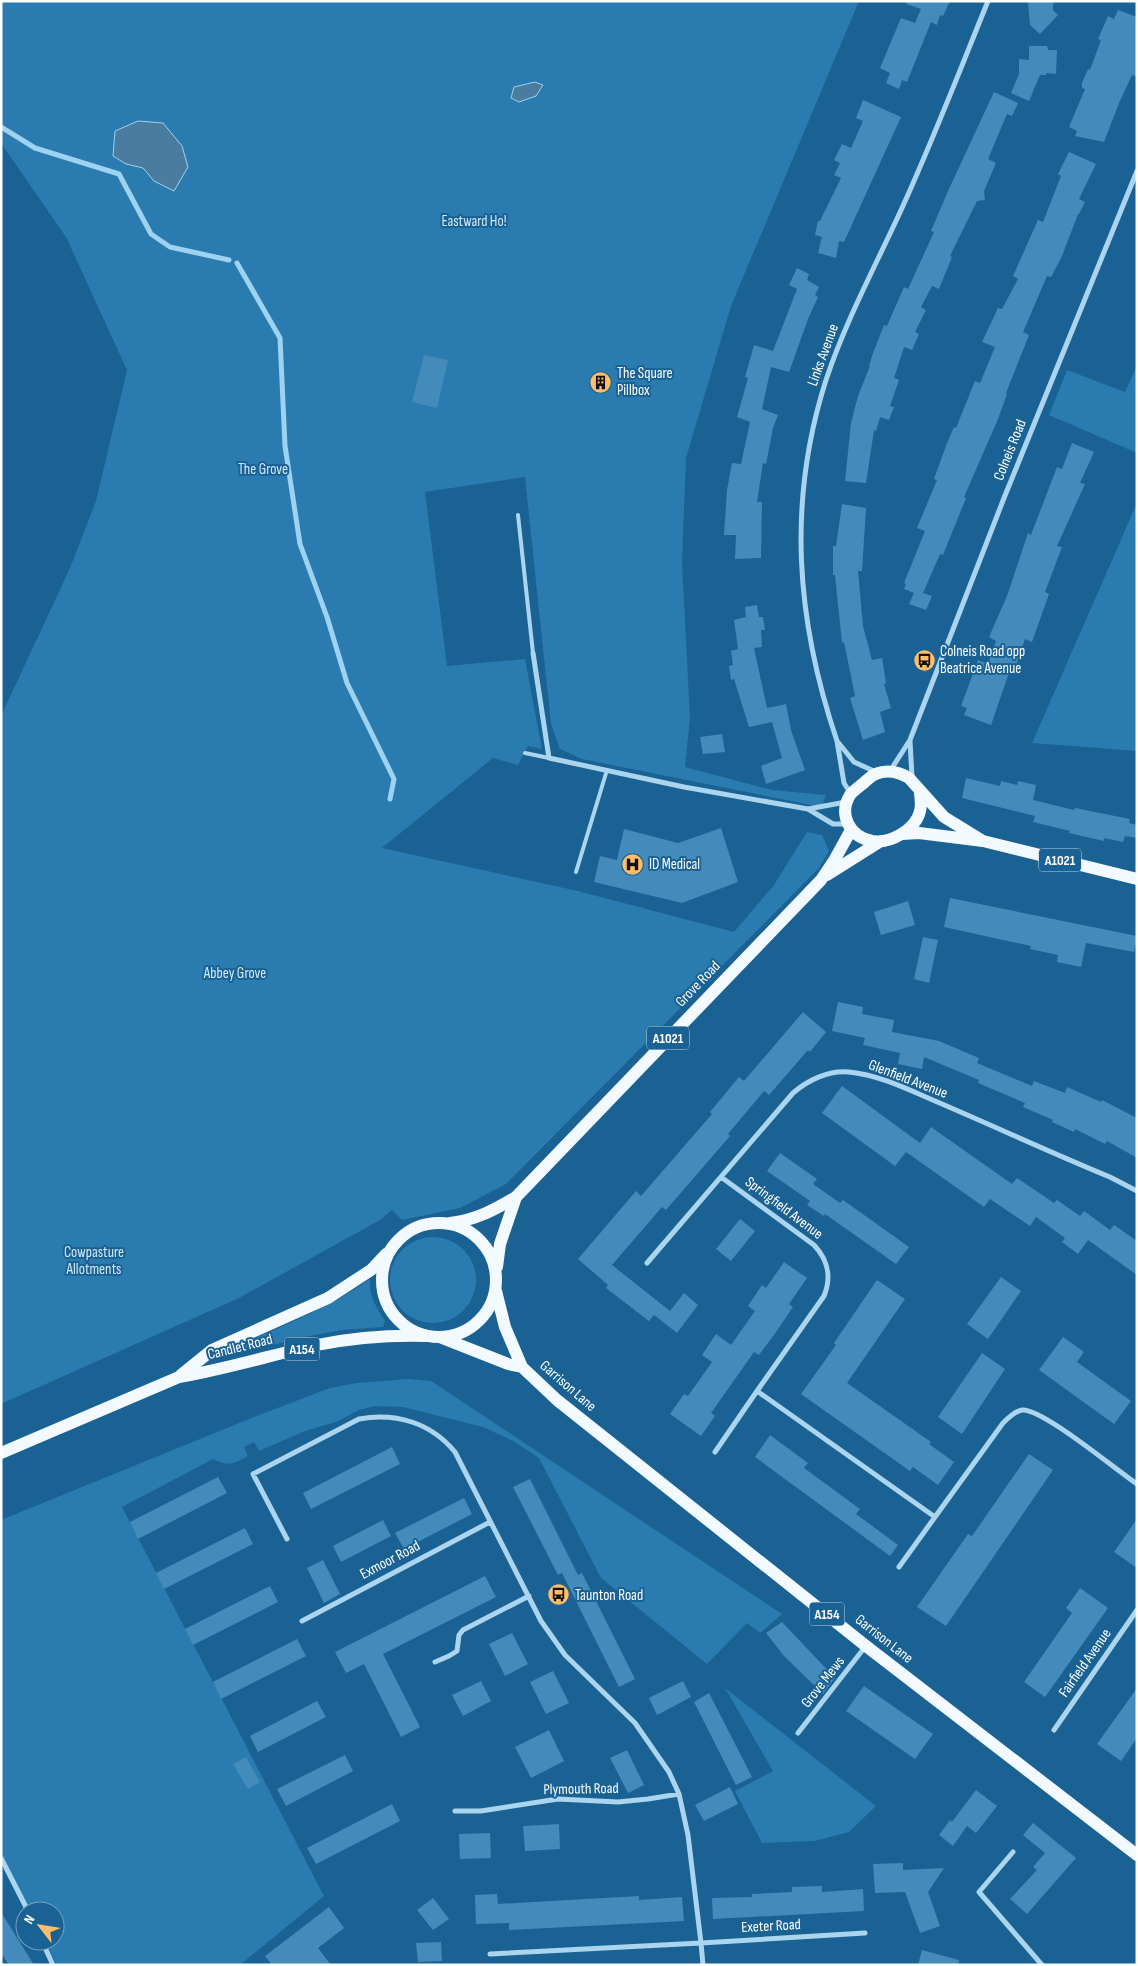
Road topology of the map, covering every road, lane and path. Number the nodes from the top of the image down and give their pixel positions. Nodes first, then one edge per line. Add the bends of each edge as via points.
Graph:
1 (988, 1) edge
2 (1137, 170) edge
3 (518, 515) dead end
4 (533, 653) joint
5 (910, 740) junction
6 (837, 741) junction
7 (525, 753) dead end
8 (550, 758) junction
9 (607, 770) junction
10 (884, 772) junction
11 (918, 789) junction
12 (849, 798) junction
13 (808, 809) junction
14 (849, 827) junction
15 (902, 834) junction
16 (881, 841) junction
17 (983, 841) junction
18 (576, 872) dead end
19 (1137, 879) edge
20 (821, 880) junction
21 (721, 1176) junction
22 (1137, 1191) edge
23 (516, 1197) junction
24 (450, 1223) junction
25 (389, 1251) junction
26 (647, 1263) dead end
27 (496, 1270) junction
28 (496, 1291) junction
29 (427, 1336) junction
30 (440, 1337) junction
31 (522, 1367) junction
32 (179, 1377) junction
33 (756, 1391) junction
34 (715, 1452) dead end
35 (1, 1454) edge
36 (1137, 1484) edge
37 (935, 1517) junction
38 (490, 1522) junction
39 (287, 1539) dead end
40 (899, 1567) dead end
41 (529, 1596) junction
42 (1137, 1610) edge
43 (302, 1621) dead end
44 (866, 1646) junction
45 (435, 1662) dead end
46 (1054, 1730) dead end
47 (798, 1733) dead end
48 (679, 1794) junction
49 (455, 1812) dead end
50 (1014, 1852) dead end
51 (1137, 1855) edge
52 (1, 1858) edge
53 (4, 1867) edge
54 (23, 1901) edge
55 (865, 1933) dead end
56 (701, 1943) junction
57 (47, 1951) edge
58 (490, 1954) dead end
59 (53, 1965) edge
60 (703, 1965) edge
61 (1042, 1965) edge

1 - 6 street, Links Avenue via 917,174 846,326 826,379 813,430 801,508 800,557 816,668
2 - 5 street, Colneis Road via 1000,507
3 - 4 lane
4 - 8 street
5 - 10 street, Colneis Road
5 - 11 street, Colneis Road via 911,774
6 - 10 street, Links Avenue via 854,762
6 - 12 street, Links Avenue
7 - 8 lane
8 - 9 street
9 - 13 street
9 - 18 lane
10 - 11 main road via 902,774 910,778
10 - 12 main road via 871,776
11 - 15 main road via 919,815
11 - 17 main road, A1021 via 944,817
12 - 13 street
12 - 14 main road via 844,812
13 - 14 street via 833,824
14 - 16 main road via 869,840
14 - 20 main road, Grove Road / A1021 via 835,859
15 - 16 main road
15 - 17 main road, A1021
16 - 20 main road, Grove Road / A1021
17 - 19 main road, A1021
20 - 23 main road, Grove Road / A1021
21 - 22 street, Glenfield Avenue via 800,1087 826,1074 847,1072 896,1085
21 - 26 street, Glenfield Avenue
21 - 33 street, Springfield Avenue via 814,1246 823,1256 828,1271 824,1296
23 - 24 main road, Grove Road / A1021 via 489,1213
23 - 27 main road, Grove Road / A1021 via 500,1244
24 - 25 main road via 431,1223 413,1228
24 - 27 main road via 462,1226 481,1239
25 - 29 main road via 382,1272 387,1303 407,1328
25 - 32 main road, Candlet Road / A154 via 371,1270 328,1298 212,1350
27 - 28 main road
28 - 30 main road via 480,1320 462,1332
28 - 31 main road, Garrison Lane / A154 via 505,1327
29 - 30 main road
29 - 32 main road, Candlet Road / A154 via 318,1345
30 - 31 main road, Garrison Lane / A154
31 - 44 main road, Garrison Lane / A154 via 557,1400
32 - 35 main road, Candlet Road / A154
33 - 34 street, Springfield Avenue
33 - 37 street
36 - 37 street via 1052,1423 1032,1411 1021,1410 1008,1416
37 - 40 street
38 - 39 street via 455,1452 445,1440 414,1423 373,1416 344,1426 253,1474
38 - 41 street
38 - 43 street, Exmoor Road
41 - 45 street via 463,1630 456,1651
41 - 48 street via 565,1655 635,1723 669,1772
42 - 46 street, Fairfield Avenue
44 - 47 street, Grove Mews
44 - 51 main road, Garrison Lane / A154
48 - 49 street, Plymouth Road via 618,1802 558,1799
48 - 56 street via 688,1835
50 - 61 street via 978,1892
52 - 53 street
53 - 54 street
55 - 56 street, Exeter Road
56 - 58 street, Exeter Road
56 - 60 street
57 - 59 street

